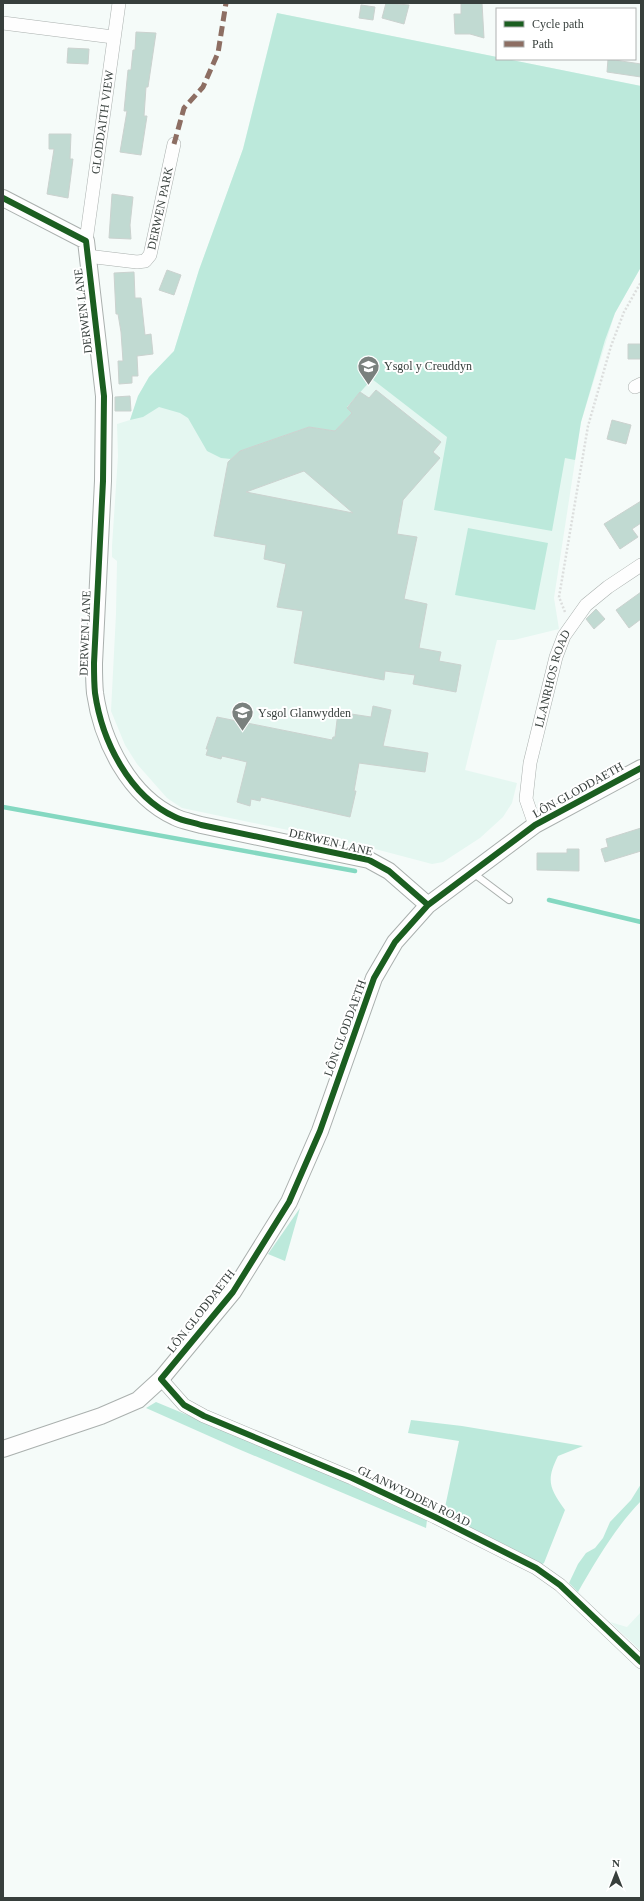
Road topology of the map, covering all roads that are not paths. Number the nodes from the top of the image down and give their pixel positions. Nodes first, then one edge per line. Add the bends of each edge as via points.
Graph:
1 (119, 3) edge
2 (3, 23) edge
3 (113, 37) junction
4 (174, 144) dead end
5 (3, 198) edge
6 (87, 248) junction
7 (641, 565) edge
8 (641, 768) edge
9 (535, 825) junction
10 (472, 872) junction
11 (509, 900) dead end
12 (428, 905) junction
13 (161, 1379) junction
14 (3, 1450) edge
15 (641, 1662) edge

1 - 3 street, GLODDAITH VIEW
2 - 3 street
3 - 6 street, GLODDAITH VIEW
4 - 6 street, DERWEN PARK via 150,255 137,262
5 - 6 street
6 - 12 street, DERWEN LANE via 104,396 103,480 94,655 95,692 99,716 114,754 142,795 175,817 201,825 369,860 389,871
7 - 9 street, LLANRHOS ROAD via 586,605 564,636 556,657 530,764 526,799
8 - 9 street, LÔN GLODDAETH
9 - 10 street, LÔN GLODDAETH
10 - 11 lane
10 - 12 street, LÔN GLODDAETH
12 - 13 street, LÔN GLODDAETH via 395,942 374,978 320,1131 289,1202 233,1292
13 - 14 street, LÔN GLODDAETH via 138,1400 101,1416
13 - 15 street, GLANWYDDEN ROAD via 184,1405 197,1412 352,1478 536,1568 560,1585

